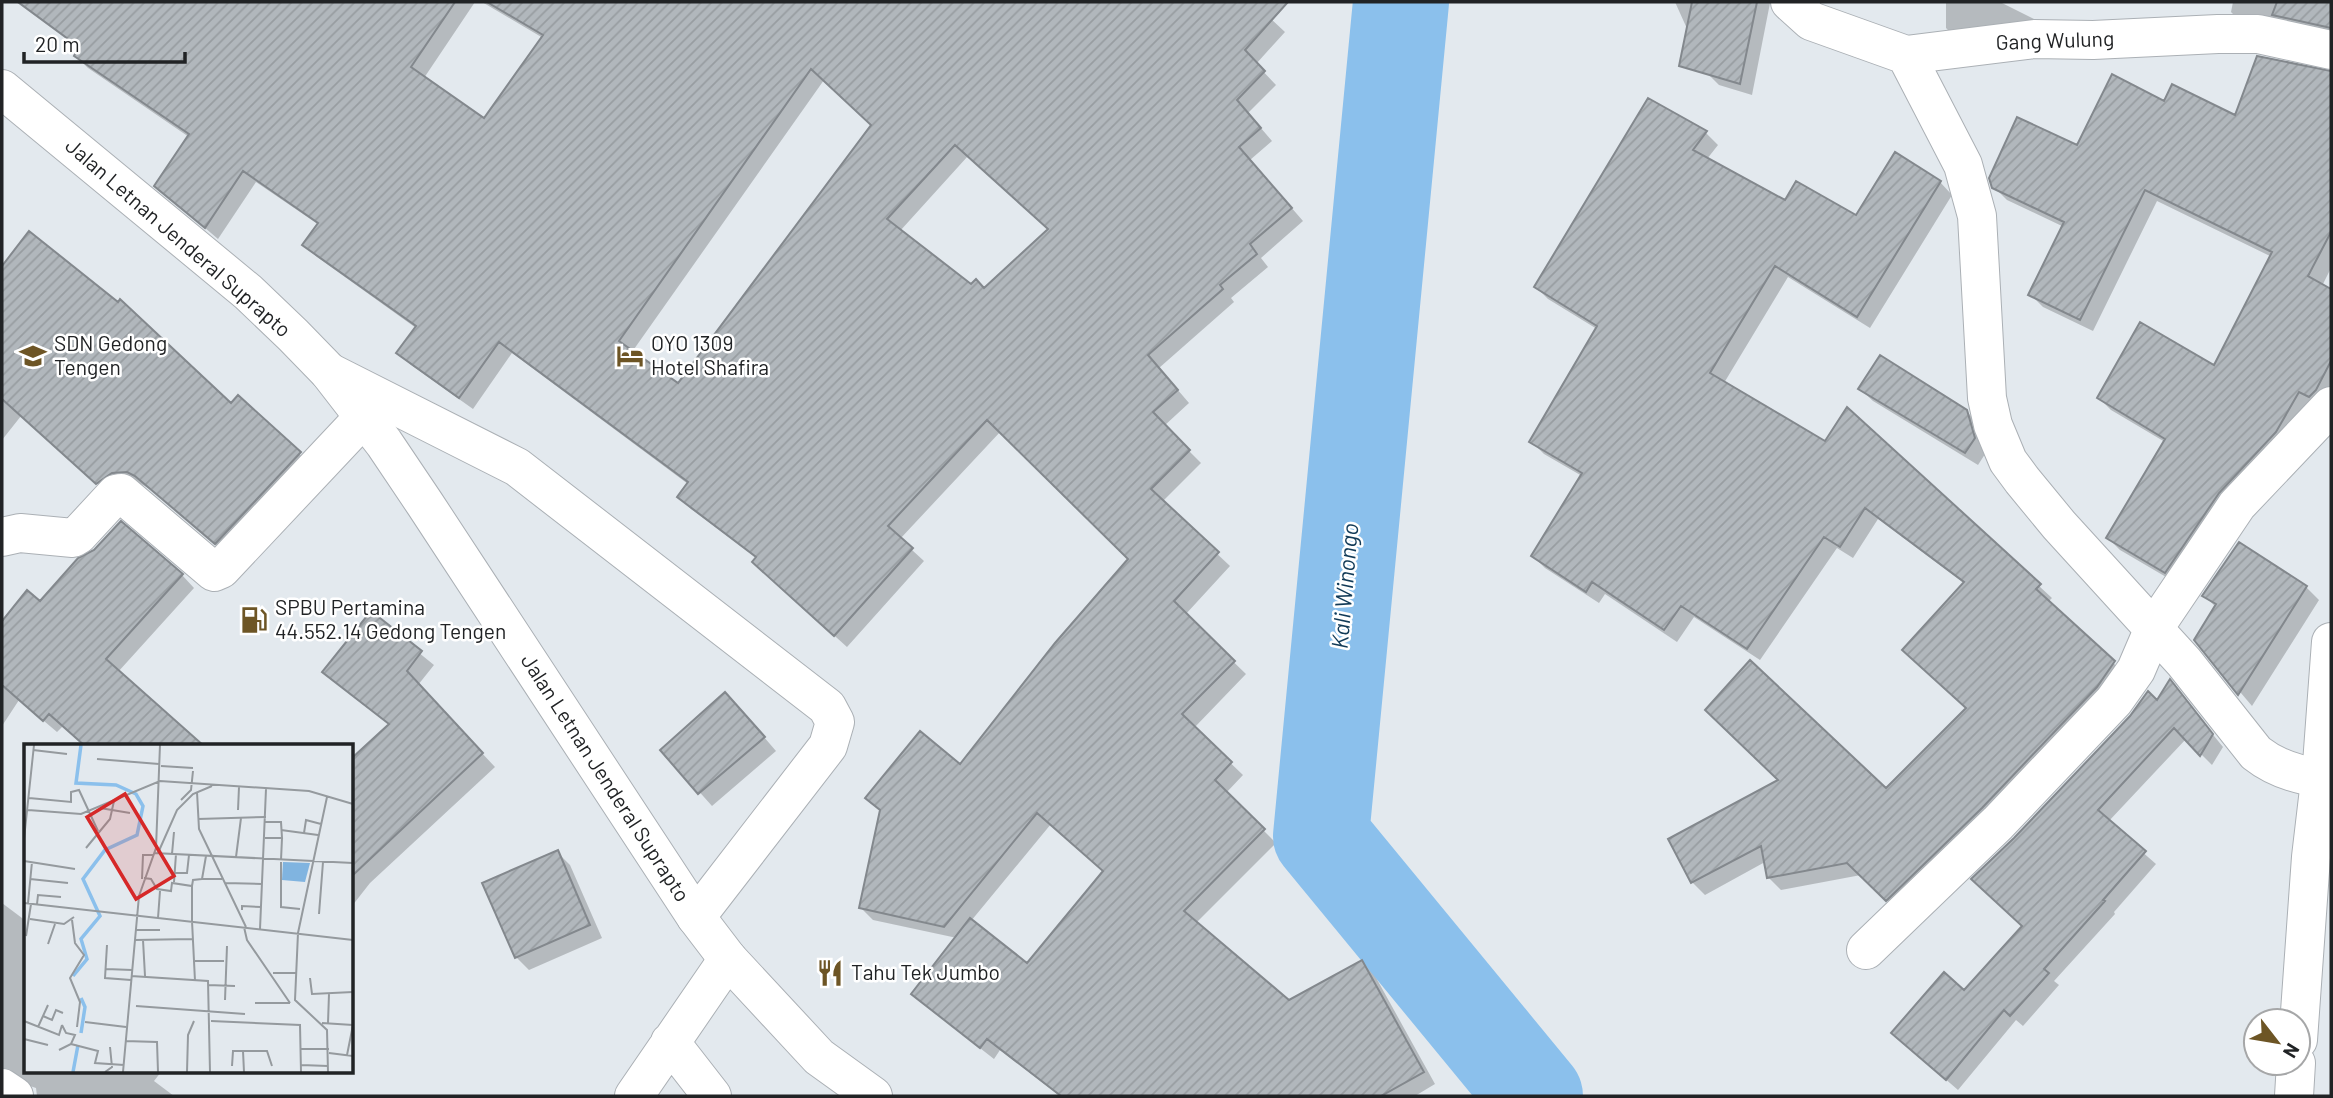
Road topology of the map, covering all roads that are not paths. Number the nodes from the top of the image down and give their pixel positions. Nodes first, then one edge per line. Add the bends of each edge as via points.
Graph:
1 (1790, 2) edge
2 (2331, 50) edge
3 (1906, 55) junction
4 (2, 89) edge
5 (330, 372) junction
6 (2331, 406) edge
7 (364, 417) junction
8 (2, 537) edge
9 (2154, 628) junction
10 (2331, 642) edge
11 (2325, 769) edge
12 (696, 917) junction
13 (1866, 950) dead end
14 (728, 959) junction
15 (2300, 1007) edge
16 (670, 1042) junction
17 (2295, 1077) edge
18 (2, 1088) edge
19 (14, 1096) edge
20 (634, 1096) edge
21 (712, 1096) edge
22 (873, 1096) edge
23 (2294, 1096) edge

1 - 3 street, Gang Wulung via 1811,20
2 - 3 street, Gang Wulung via 2258,34 2218,34 2034,39
3 - 9 street via 1963,164 1977,216 1987,398 2008,461 2059,525
4 - 5 street, Jalan Letnan Jenderal Suprapto via 248,292
5 - 7 street, Jalan Letnan Jenderal Suprapto
5 - 12 street via 517,467 827,707 835,722 828,746
6 - 9 street via 2237,505
7 - 8 street via 214,572 121,493 73,538 20,533
7 - 12 street, Jalan Letnan Jenderal Suprapto
9 - 11 street via 2268,763 2296,773
9 - 13 street via 2136,670 2115,701 1998,823
10 - 11 street
11 - 15 street via 2311,857
12 - 14 street, Jalan Letnan Jenderal Suprapto
14 - 16 street
14 - 22 street, Jalan Letnan Jenderal Suprapto via 819,1057
16 - 20 street
16 - 21 street
17 - 23 street
18 - 19 street

